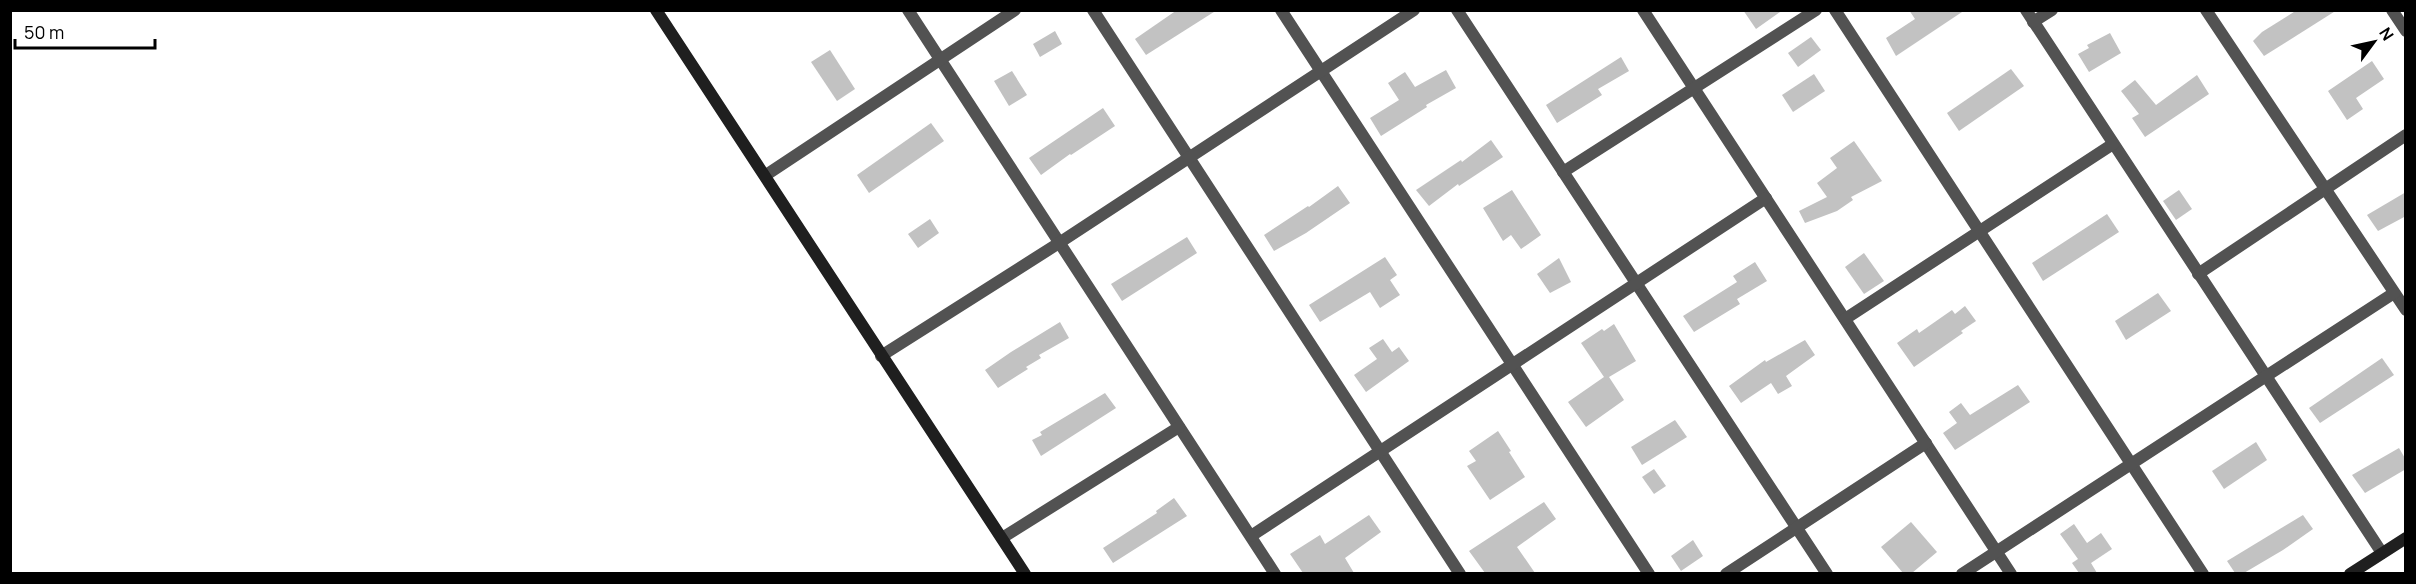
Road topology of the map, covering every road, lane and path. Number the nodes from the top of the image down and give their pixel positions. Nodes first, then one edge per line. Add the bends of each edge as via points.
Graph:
1 (656, 10) edge
2 (908, 10) edge
3 (1015, 10) edge
4 (1093, 10) edge
5 (1281, 10) edge
6 (1414, 10) edge
7 (1457, 10) edge
8 (1643, 10) edge
9 (1816, 10) edge
10 (1834, 10) edge
11 (2026, 10) edge
12 (2052, 10) edge
13 (2206, 10) edge
14 (2392, 10) edge
15 (2033, 22) junction
16 (2406, 30) edge
17 (940, 60) junction
18 (1321, 72) junction
19 (1694, 88) junction
20 (2406, 135) edge
21 (2113, 144) junction
22 (1189, 158) junction
23 (1563, 172) junction
24 (765, 175) junction
25 (2324, 190) junction
26 (1766, 198) junction
27 (1979, 231) junction
28 (1059, 243) junction
29 (2198, 274) junction
30 (1636, 283) junction
31 (2394, 293) junction
32 (2406, 310) edge
33 (1845, 319) junction
34 (881, 356) junction
35 (1512, 365) junction
36 (2265, 376) junction
37 (1179, 427) junction
38 (1926, 443) junction
39 (1380, 451) junction
40 (2130, 464) junction
41 (1796, 528) junction
42 (1251, 536) junction
43 (1002, 538) junction
44 (2406, 538) edge
45 (1996, 551) junction
46 (2382, 553) junction
47 (1025, 573) edge
48 (1275, 573) edge
49 (1460, 573) edge
50 (1648, 573) edge
51 (1726, 573) edge
52 (1827, 573) edge
53 (1962, 573) edge
54 (2011, 573) edge
55 (2203, 573) edge
56 (2350, 573) edge

1 - 24 street
2 - 17 street
3 - 17 street
4 - 22 street
5 - 18 street
6 - 18 street
7 - 23 street
8 - 19 street
9 - 19 street
10 - 27 street
11 - 15 street
12 - 15 street
13 - 25 street
14 - 16 street
15 - 21 street
17 - 24 street
17 - 28 street
18 - 22 street
18 - 35 street
19 - 23 street
19 - 26 street
20 - 25 street
21 - 27 street
21 - 29 street
22 - 28 street
22 - 39 street
23 - 30 street
24 - 34 street
25 - 29 street
25 - 31 street
26 - 30 street
26 - 33 street
27 - 33 street
27 - 40 street
28 - 34 street
28 - 37 street
29 - 36 street
30 - 35 street
30 - 41 street
31 - 32 street
31 - 36 street
33 - 38 street
34 - 43 street
35 - 39 street
35 - 50 street
36 - 40 street
36 - 46 street
37 - 42 street
37 - 43 street
38 - 41 street
38 - 45 street
39 - 42 street
39 - 49 street
40 - 45 street
40 - 55 street
41 - 51 street
41 - 52 street
42 - 48 street
43 - 47 street
44 - 46 street
45 - 53 street
45 - 54 street
46 - 56 street

